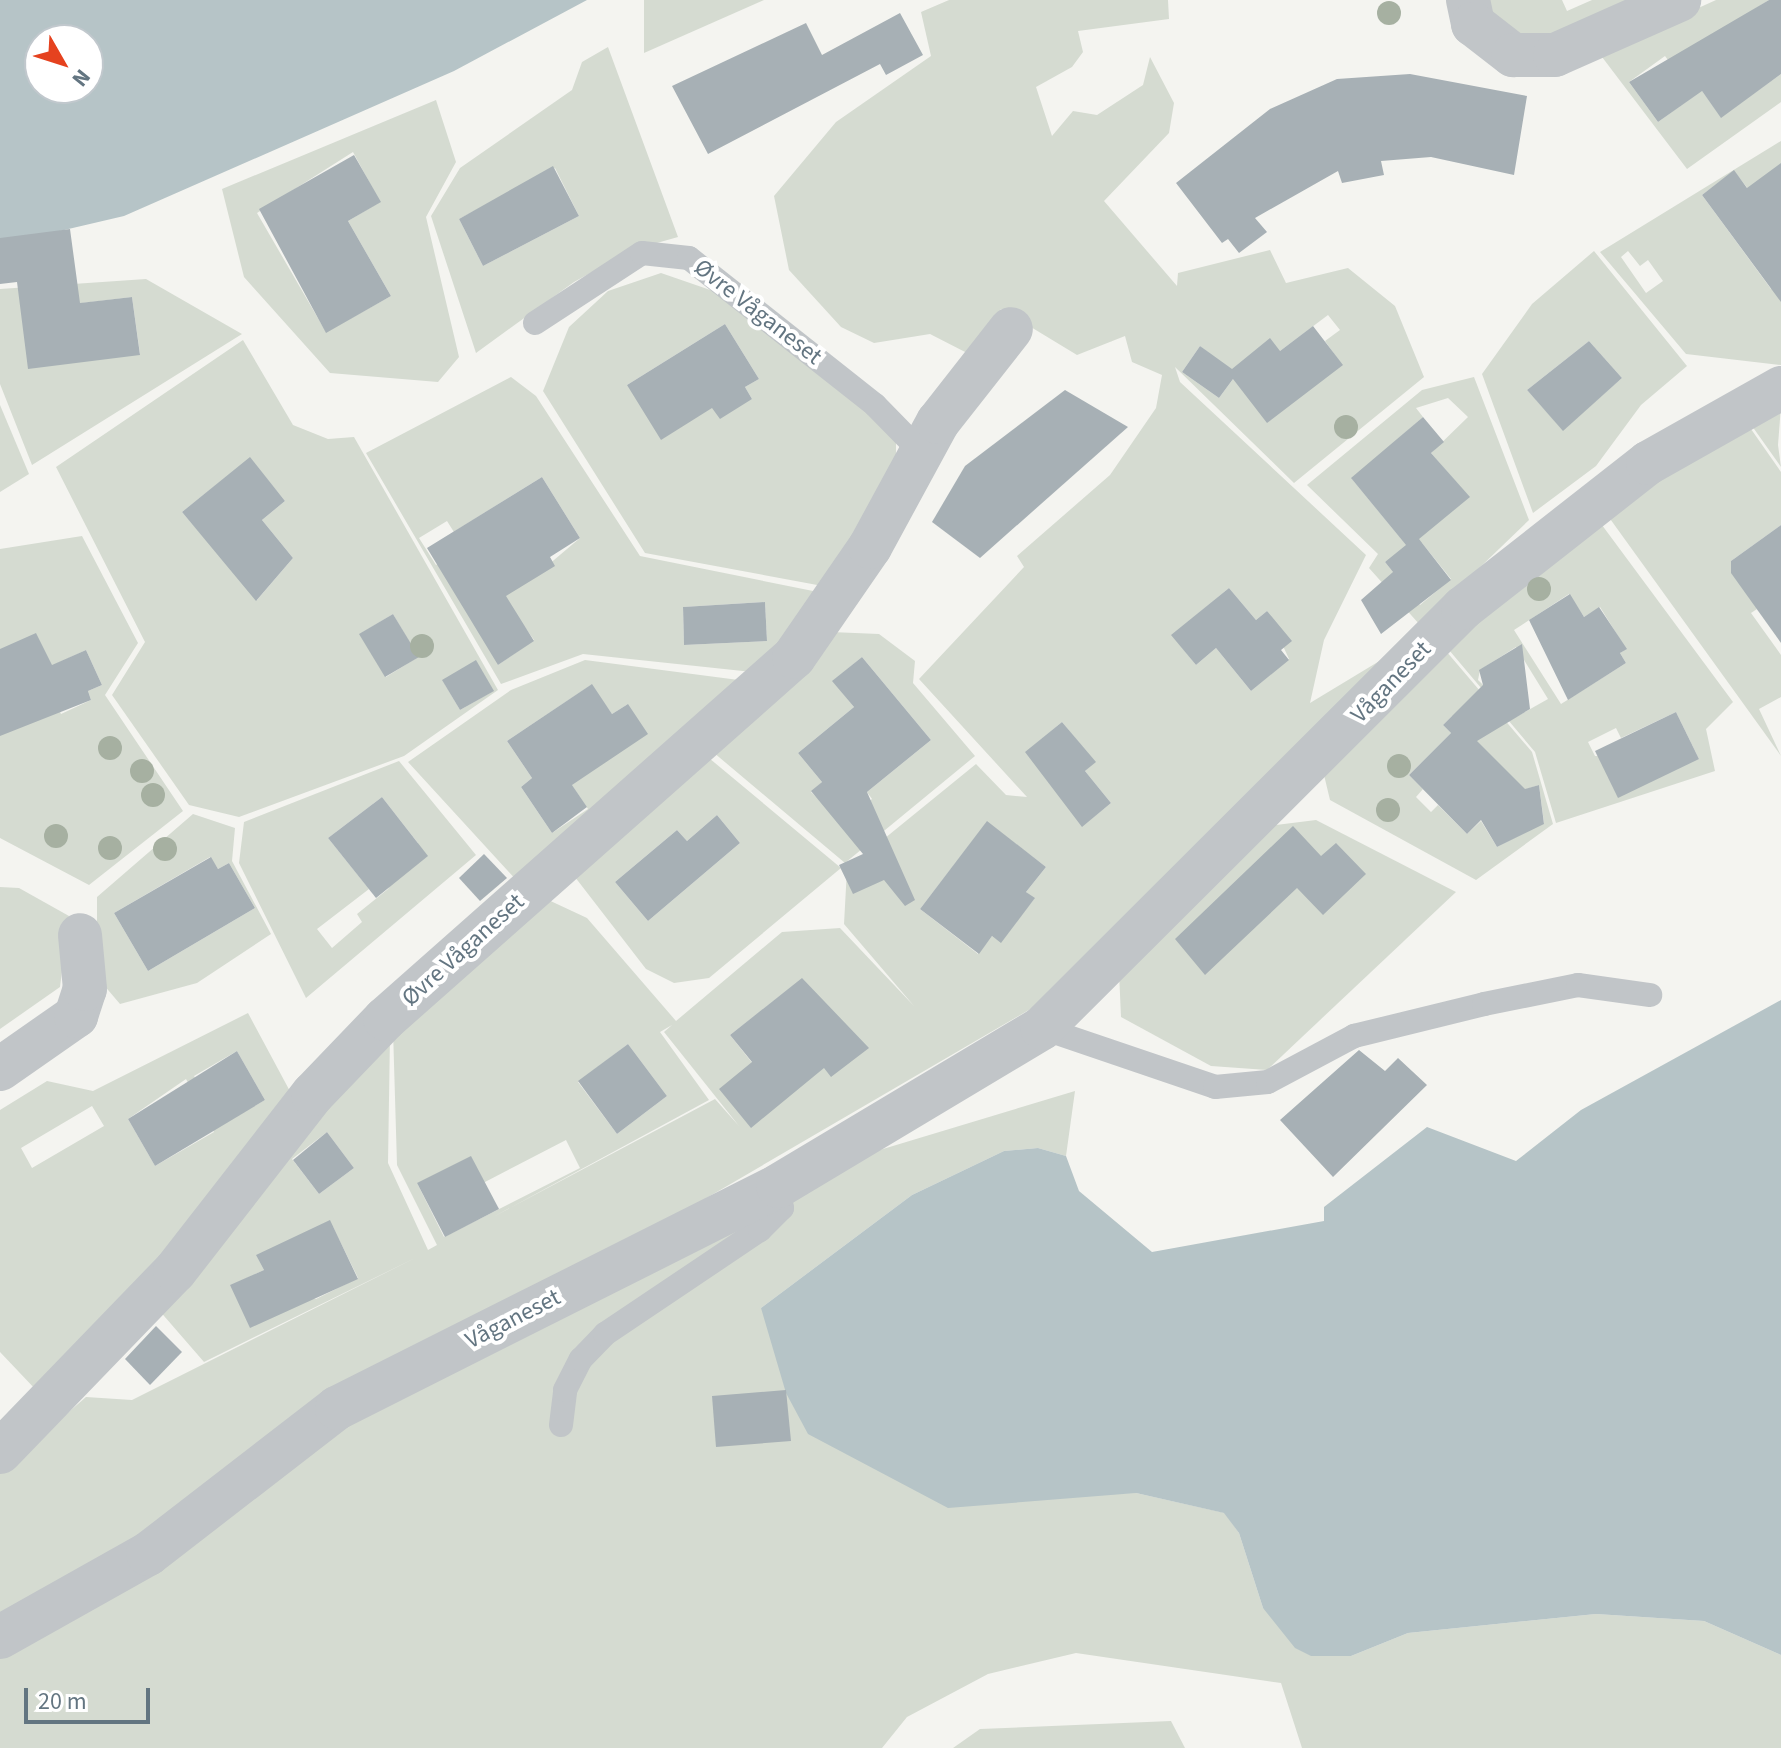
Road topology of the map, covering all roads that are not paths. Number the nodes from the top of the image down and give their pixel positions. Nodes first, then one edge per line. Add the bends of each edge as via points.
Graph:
1 (1468, 0) edge
2 (1679, 0) edge
3 (535, 323) dead end
4 (1011, 329) dead end
5 (1781, 388) edge
6 (921, 452) junction
7 (80, 935) dead end
8 (1650, 995) dead end
9 (1042, 1028) junction
10 (0, 1069) edge
11 (778, 1186) junction
12 (561, 1425) dead end
13 (0, 1452) edge
14 (0, 1637) edge

1 - 2 street via 1473,24 1513,55 1555,55
3 - 6 lane, Øvre Våganeset via 642,253 689,258 875,405
4 - 6 street, Øvre Våganeset via 985,355
5 - 9 street, Våganeset via 1648,463 1463,608
6 - 13 street, Øvre Våganeset via 870,547 794,657 385,1019 313,1094 175,1271
7 - 10 street via 85,989 76,1016
8 - 9 lane via 1578,985 1484,1004 1354,1036 1268,1082 1215,1087
9 - 11 street, Våganeset
11 - 12 lane via 782,1208 760,1230 605,1334 581,1359 565,1390
11 - 14 street, Våganeset via 337,1408 148,1554

